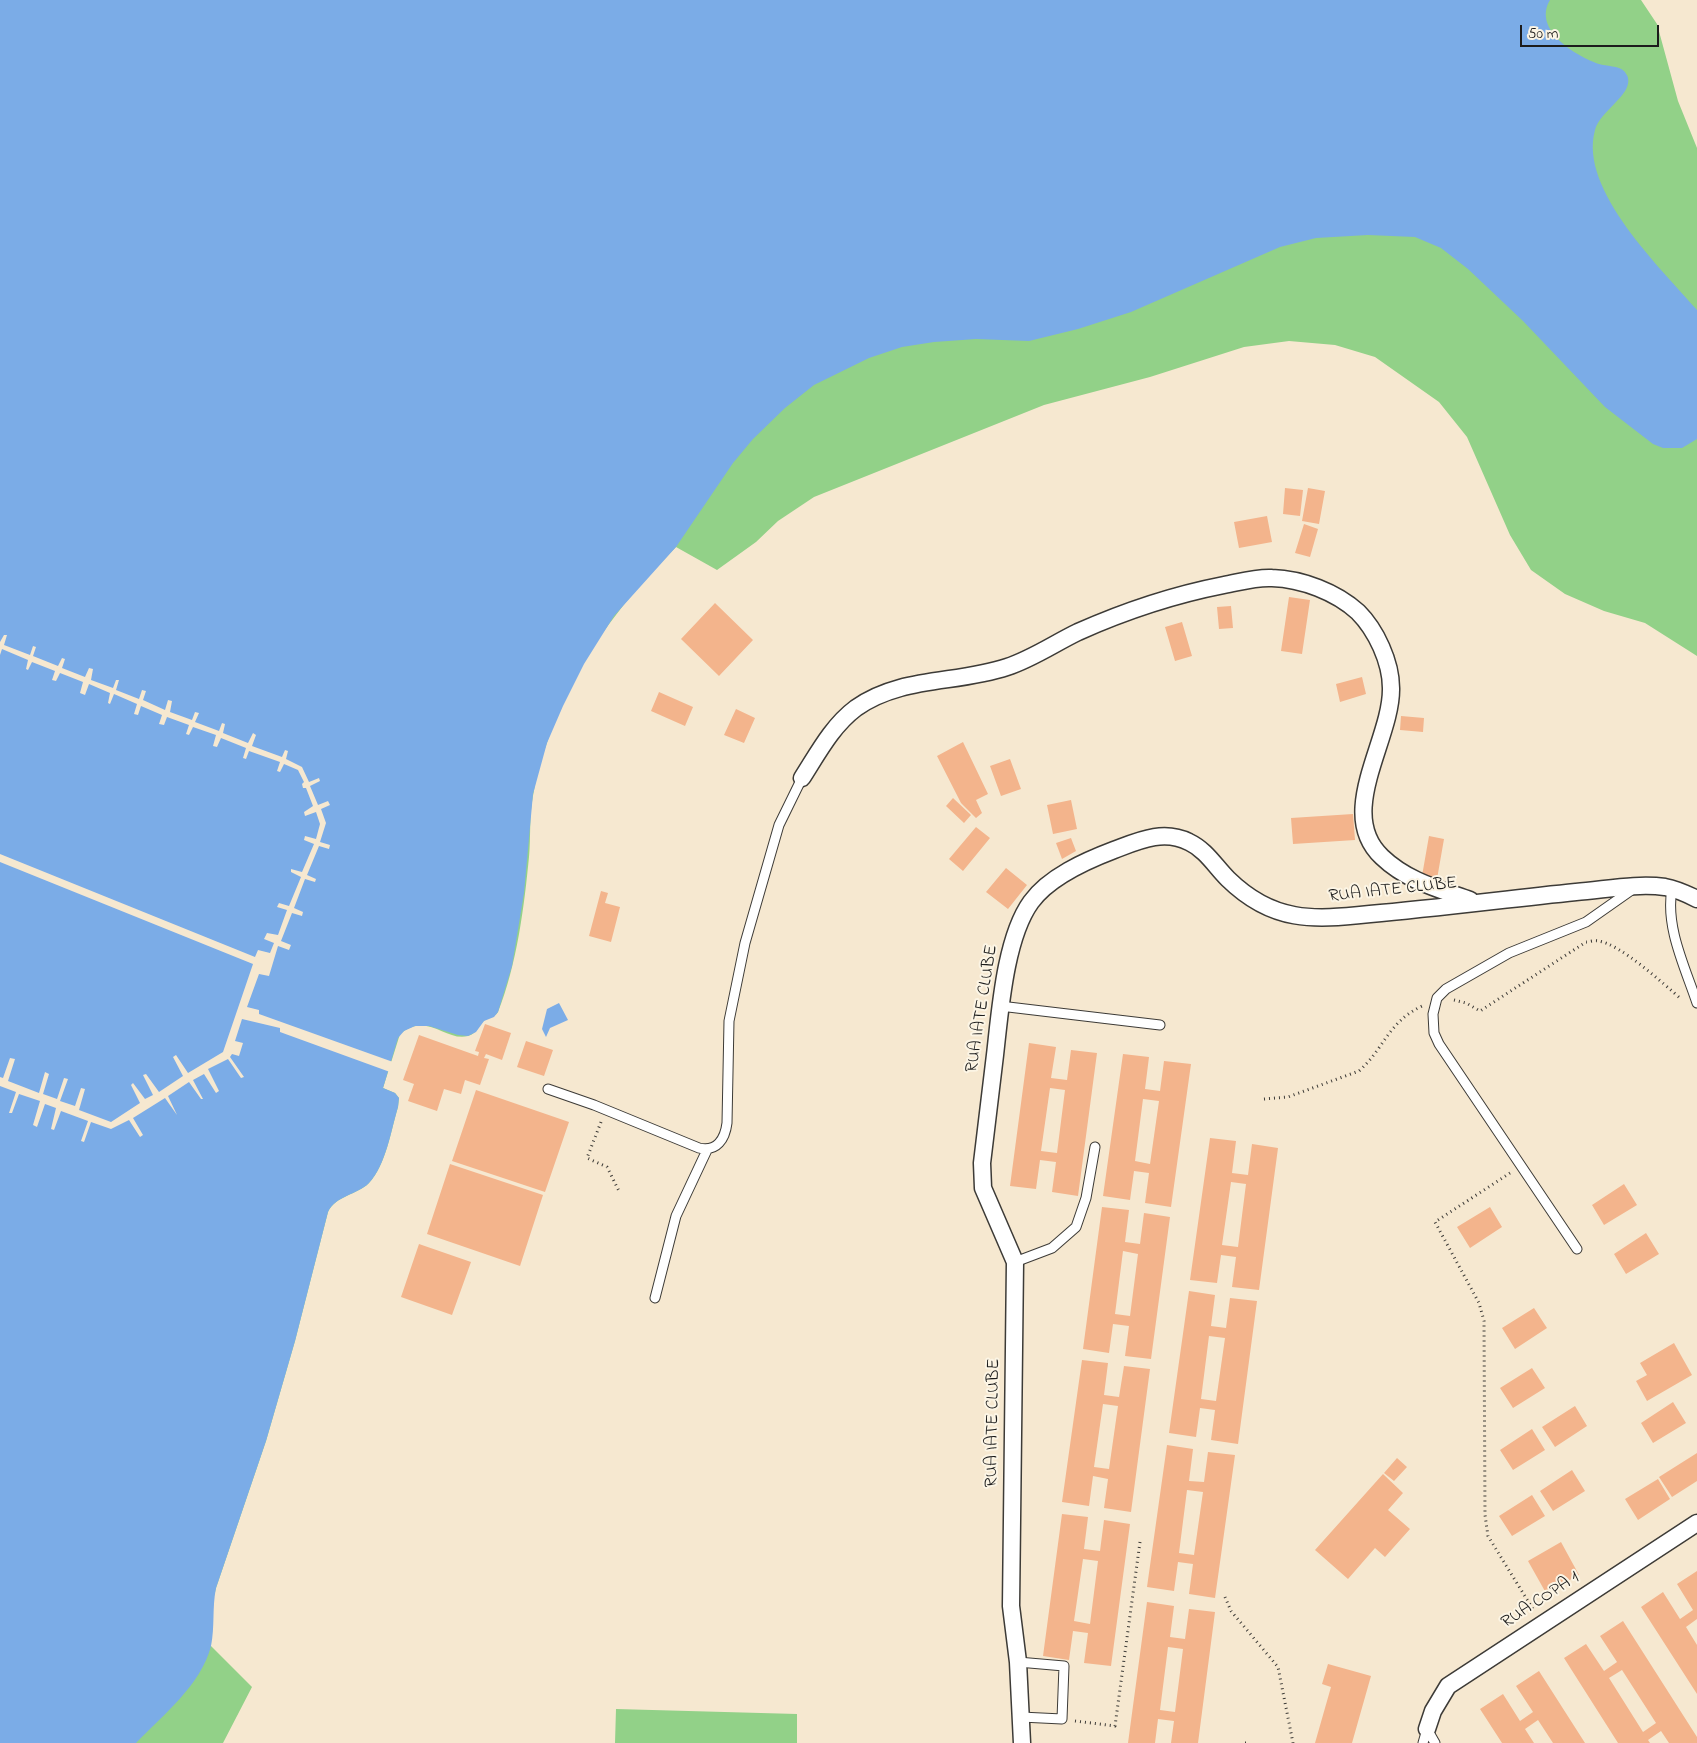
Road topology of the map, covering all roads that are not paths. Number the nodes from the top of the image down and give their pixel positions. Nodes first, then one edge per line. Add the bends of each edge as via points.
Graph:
1 (802, 778) joint
2 (1636, 887) junction
3 (1672, 889) junction
4 (1697, 899) edge
5 (1475, 902) junction
6 (1697, 1003) edge
7 (1000, 1006) junction
8 (1160, 1025) dead end
9 (548, 1089) dead end
10 (1095, 1147) dead end
11 (707, 1150) junction
12 (1577, 1249) dead end
13 (1015, 1262) junction
14 (655, 1298) dead end
15 (1697, 1523) edge
16 (1018, 1662) junction
17 (1021, 1717) junction
18 (1429, 1738) edge
19 (1022, 1743) edge

1 - 5 street via 838,724 858,707 881,695 910,684 983,674 1011,666 1115,616 1201,589 1256,578 1293,580 1330,593 1357,611 1378,641 1389,672 1389,705 1363,814 1372,843 1380,855 1406,876
1 - 11 lane via 779,825 744,943 730,1022 726,1135 718,1145
2 - 3 street, RUA IATE CLUBE
2 - 5 street, RUA IATE CLUBE
2 - 12 lane via 1586,922 1508,953 1446,989 1437,998 1433,1014 1434,1033 1439,1044
3 - 4 street, RUA IATE CLUBE
3 - 6 lane via 1668,907
5 - 7 street, RUA IATE CLUBE via 1358,916 1306,918 1265,906 1246,894 1192,843 1162,836 1144,839 1058,878 1041,891 1030,904 1011,948
7 - 8 lane
7 - 13 street, RUA IATE CLUBE via 982,1163 983,1188
9 - 11 lane
10 - 13 lane via 1086,1198 1076,1227 1052,1248
11 - 14 lane via 676,1216
13 - 16 street, RUA IATE CLUBE via 1012,1606
15 - 18 street, RUA COPA 1 via 1448,1686 1433,1711
16 - 17 street, RUA IATE CLUBE
16 - 17 lane via 1064,1666 1062,1719
17 - 19 street, RUA IATE CLUBE

